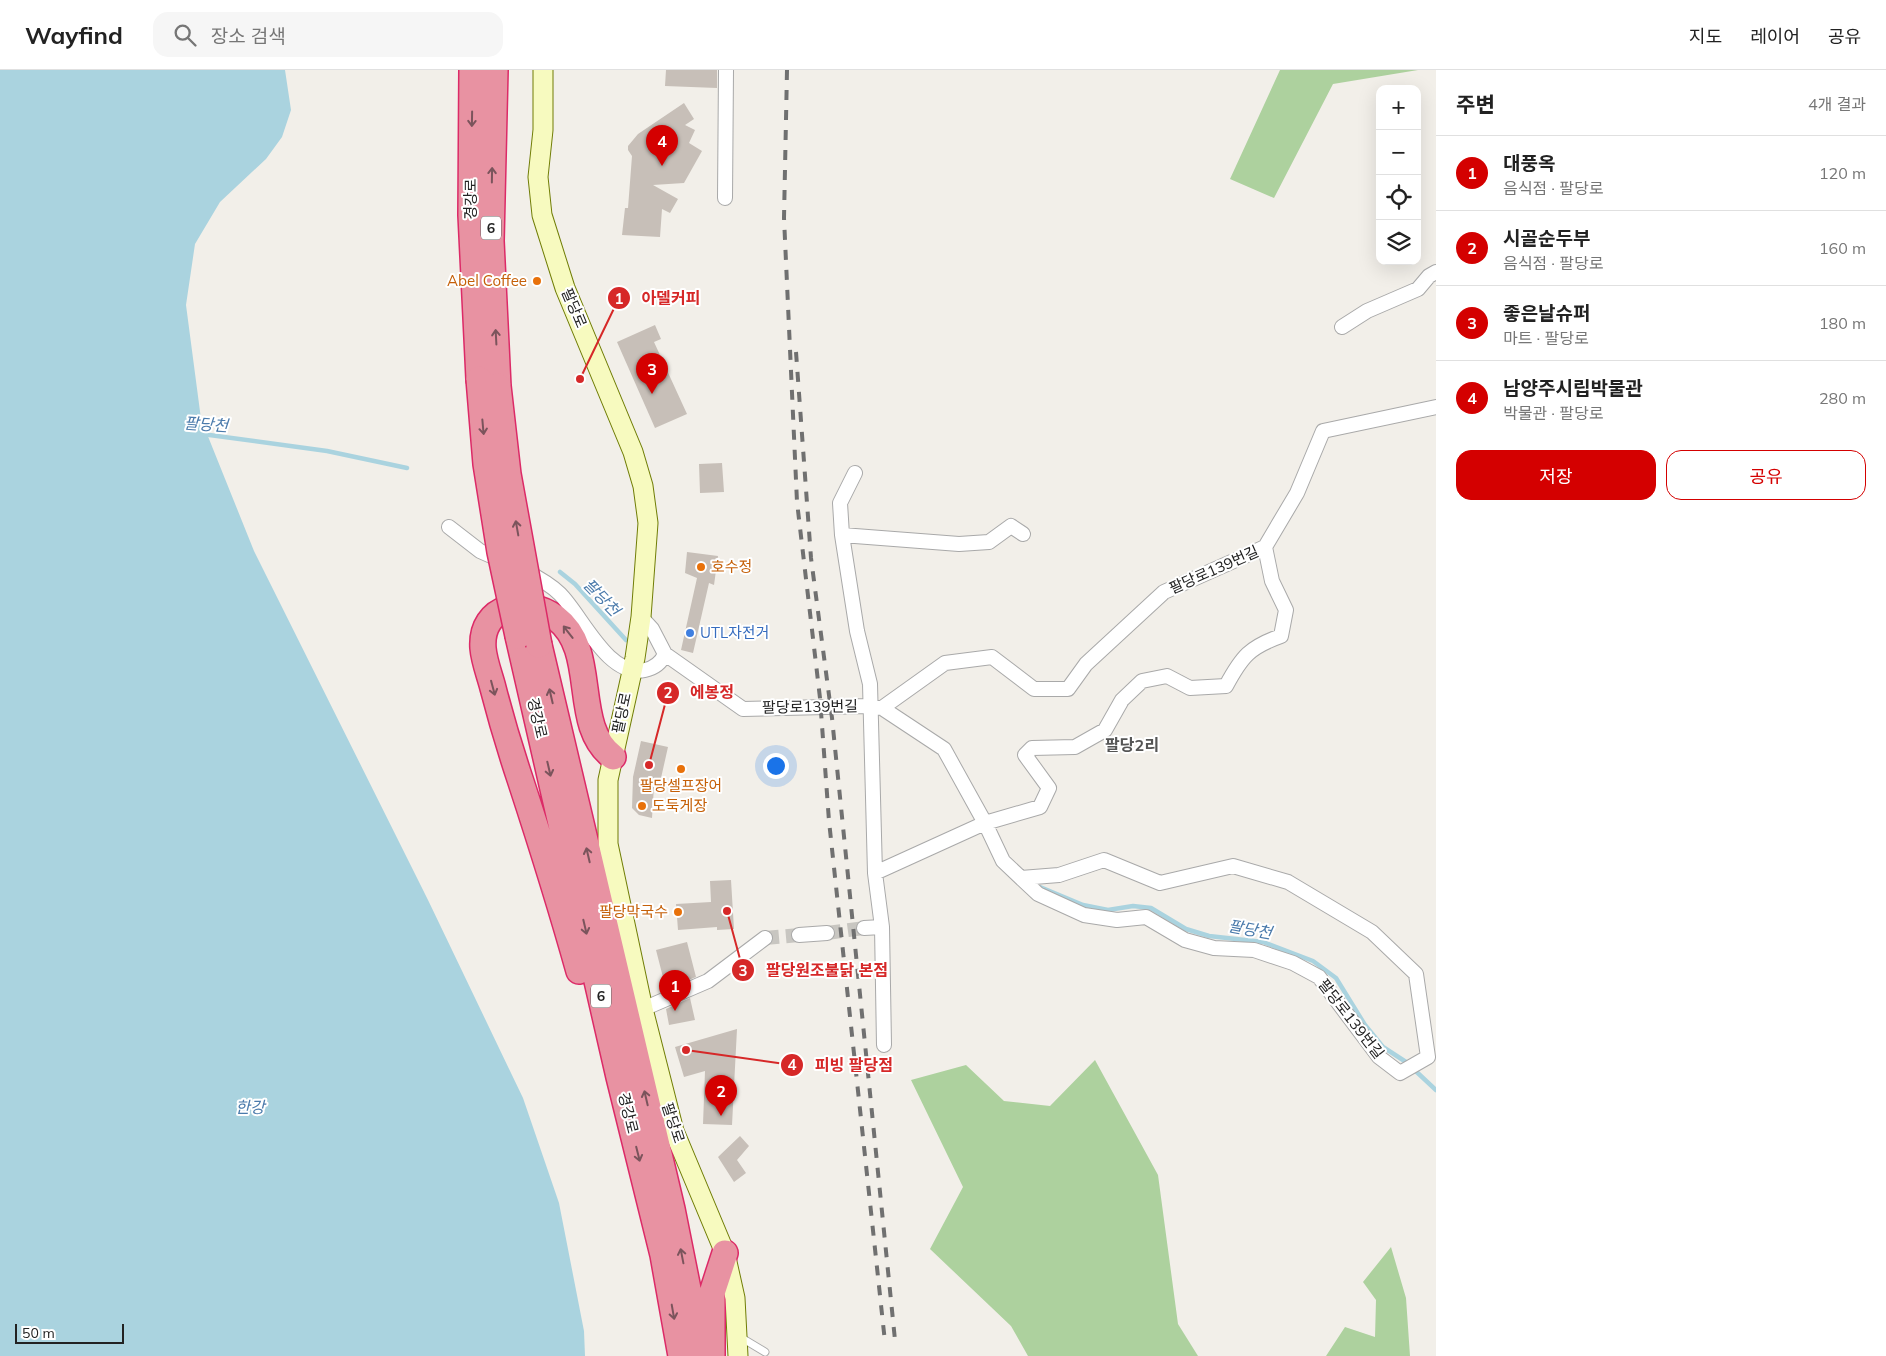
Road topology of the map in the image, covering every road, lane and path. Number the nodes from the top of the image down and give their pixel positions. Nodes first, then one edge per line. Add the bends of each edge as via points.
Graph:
1 (472, 70) edge
2 (495, 70) edge
3 (543, 70) edge
4 (726, 70) edge
5 (725, 198) dead end
6 (1436, 272) edge
7 (1342, 327) dead end
8 (489, 382) junction
9 (1436, 407) edge
10 (855, 473) dead end
11 (449, 527) dead end
12 (1024, 534) dead end
13 (842, 535) junction
14 (1265, 547) junction
15 (640, 624) junction
16 (529, 640) junction
17 (665, 654) junction
18 (633, 664) junction
19 (875, 707) junction
20 (613, 757) junction
21 (985, 823) junction
22 (876, 872) junction
23 (1021, 878) junction
24 (864, 928) tunnel mouth
25 (882, 928) junction
26 (828, 933) tunnel mouth
27 (799, 935) tunnel mouth
28 (765, 938) tunnel mouth
29 (643, 1009) junction
30 (884, 1045) dead end
31 (1428, 1060) edge
32 (620, 1077) junction
33 (725, 1253) junction
34 (737, 1336) junction
35 (765, 1352) dead end
36 (681, 1356) edge
37 (699, 1356) edge
38 (712, 1356) edge
39 (738, 1356) edge

1 -> 8 highway, 경강로 / 6 via 471,215
8 -> 2 highway, 경강로 / 6
3 - 15 street, 팔당로 via 544,130 538,177 542,215 565,288 626,431 643,486 648,523
4 - 5 street
6 - 7 street via 1418,289 1367,311
8 - 16 highway, 경강로 / 6, bridge via 486,464 500,552
9 - 14 street via 1323,431 1297,493
10 - 13 street via 840,502
11 - 18 street via 480,551 526,571 553,589 573,608 606,654
12 - 13 street via 1011,526 989,542 959,544
13 - 19 street via 857,631
14 - 19 street, 팔당로139번길 via 1164,592 1086,664 1068,689 1034,689 992,658 945,663
14 - 21 street, 팔당로139번길 via 1272,581 1286,610 1281,636 1258,644 1237,665 1226,686 1190,688 1167,676 1142,681 1122,700 1105,730 1076,748 1032,748 1025,755 1049,788 1040,807
15 - 17 street via 652,628
15 - 18 street, 팔당로
16 -> 32 highway, 경강로 / 6
37 -> 16 highway, 경강로 / 6 via 672,1208
17 - 18 street via 656,665
17 - 19 street, 팔당로139번길 via 743,709
18 - 20 street, 팔당로
19 - 21 street, 팔당로139번길 via 944,749
19 - 22 street
20 - 29 street, 팔당로 via 608,780 608,844
20 -> 32 highway via 603,750 594,732 573,638 558,619 543,610 521,606 499,612 490,619 484,631 483,649 507,740 550,868 592,1016
21 - 22 street, 팔당로139번길
21 - 23 street, 팔당로139번길 via 1003,861
22 - 25 street
23 - 31 street, 팔당로139번길 via 1038,894 1084,915 1117,920 1146,917 1186,940 1214,948 1254,950 1293,963 1319,977 1379,1058 1400,1073
23 - 31 street, 팔당로139번길 via 1060,875 1104,860 1160,882 1233,866 1288,882 1372,932 1416,974
24 - 25 street
25 - 30 street
26 - 27 street
28 - 29 street via 708,981
29 - 33 street, 팔당로 via 674,1132
32 -> 36 highway, 경강로 / 6 via 663,1255
33 - 34 street, 팔당로 via 735,1298
33 - 38 highway via 712,1292
34 - 35 lane
34 - 39 street, 팔당로

